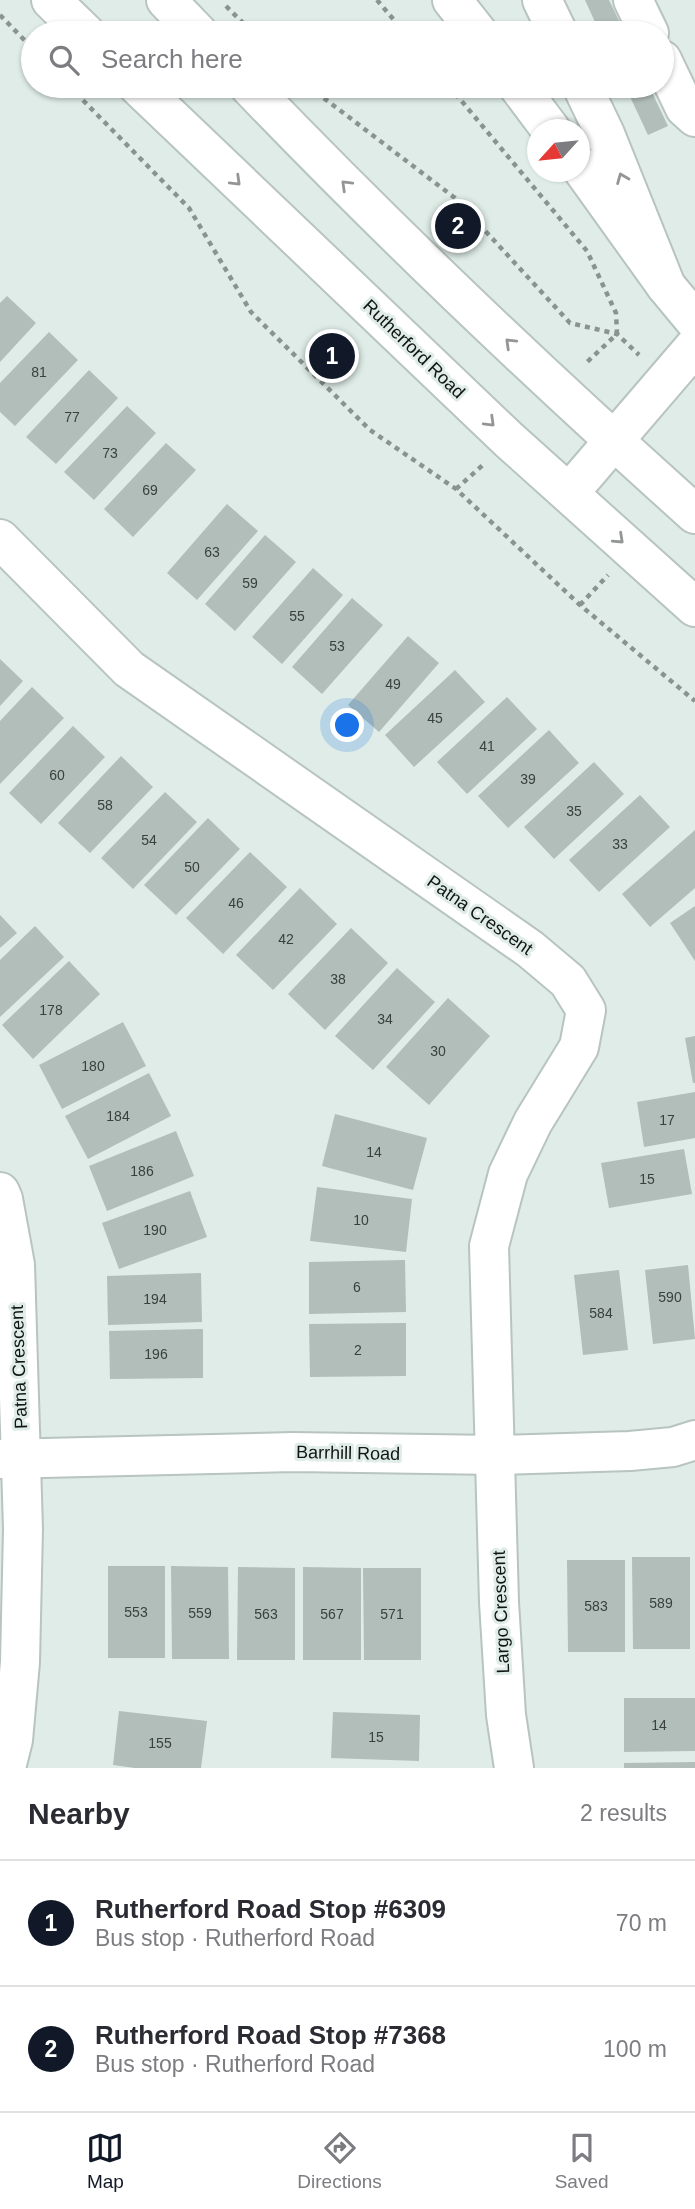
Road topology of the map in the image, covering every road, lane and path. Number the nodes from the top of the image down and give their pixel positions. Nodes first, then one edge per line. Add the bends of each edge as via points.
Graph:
1 (51, 0) edge
2 (166, 0) edge
3 (220, 0) edge
4 (377, 0) edge
5 (452, 0) edge
6 (542, 0) edge
7 (633, 0) edge
8 (0, 15) edge
9 (73, 21) edge
10 (186, 21) edge
11 (241, 21) edge
12 (395, 21) edge
13 (469, 21) edge
14 (552, 21) edge
15 (643, 21) edge
16 (21, 37) edge
17 (674, 85) edge
18 (81, 98) edge
19 (151, 98) edge
20 (261, 98) edge
21 (324, 98) edge
22 (459, 98) edge
23 (527, 98) edge
24 (588, 98) edge
25 (695, 117) edge
26 (543, 119) edge
27 (590, 181) edge
28 (666, 286) junction
29 (695, 321) edge
30 (695, 346) edge
31 (614, 439) junction
32 (569, 493) junction
33 (695, 514) edge
34 (0, 539) edge
35 (695, 607) edge
36 (695, 701) edge
37 (0, 1192) edge
38 (695, 1440) edge
39 (496, 1455) junction
40 (11, 1459) edge
41 (6, 1768) edge
42 (514, 1768) edge

1 - 9 street
2 - 10 street
3 - 11 path
4 - 12 path
5 - 13 street
6 - 14 street
7 - 15 street
8 - 16 path
17 - 25 street
18 - 36 path via 189,208 251,312 370,430 456,489 580,605
19 -> 32 street, Rutherford Road
31 -> 20 street via 328,168
21 - 22 path via 455,198 570,323 617,334 615,313 587,251
23 - 26 street
28 -> 24 street
27 - 28 street
28 - 29 street
30 - 31 street
31 - 32 street
31 - 33 street
32 -> 35 street, Rutherford Road
34 - 39 street, Patna Crescent via 129,668 530,949 568,981 586,1010 579,1047 533,1122 508,1174 489,1246
37 - 40 street, Patna Crescent via 15,1265
38 - 39 street, Barrhill Road via 630,1451
39 - 40 street, Barrhill Road via 293,1452
39 - 42 street, Largo Crescent via 499,1602
40 - 41 street via 20,1662

